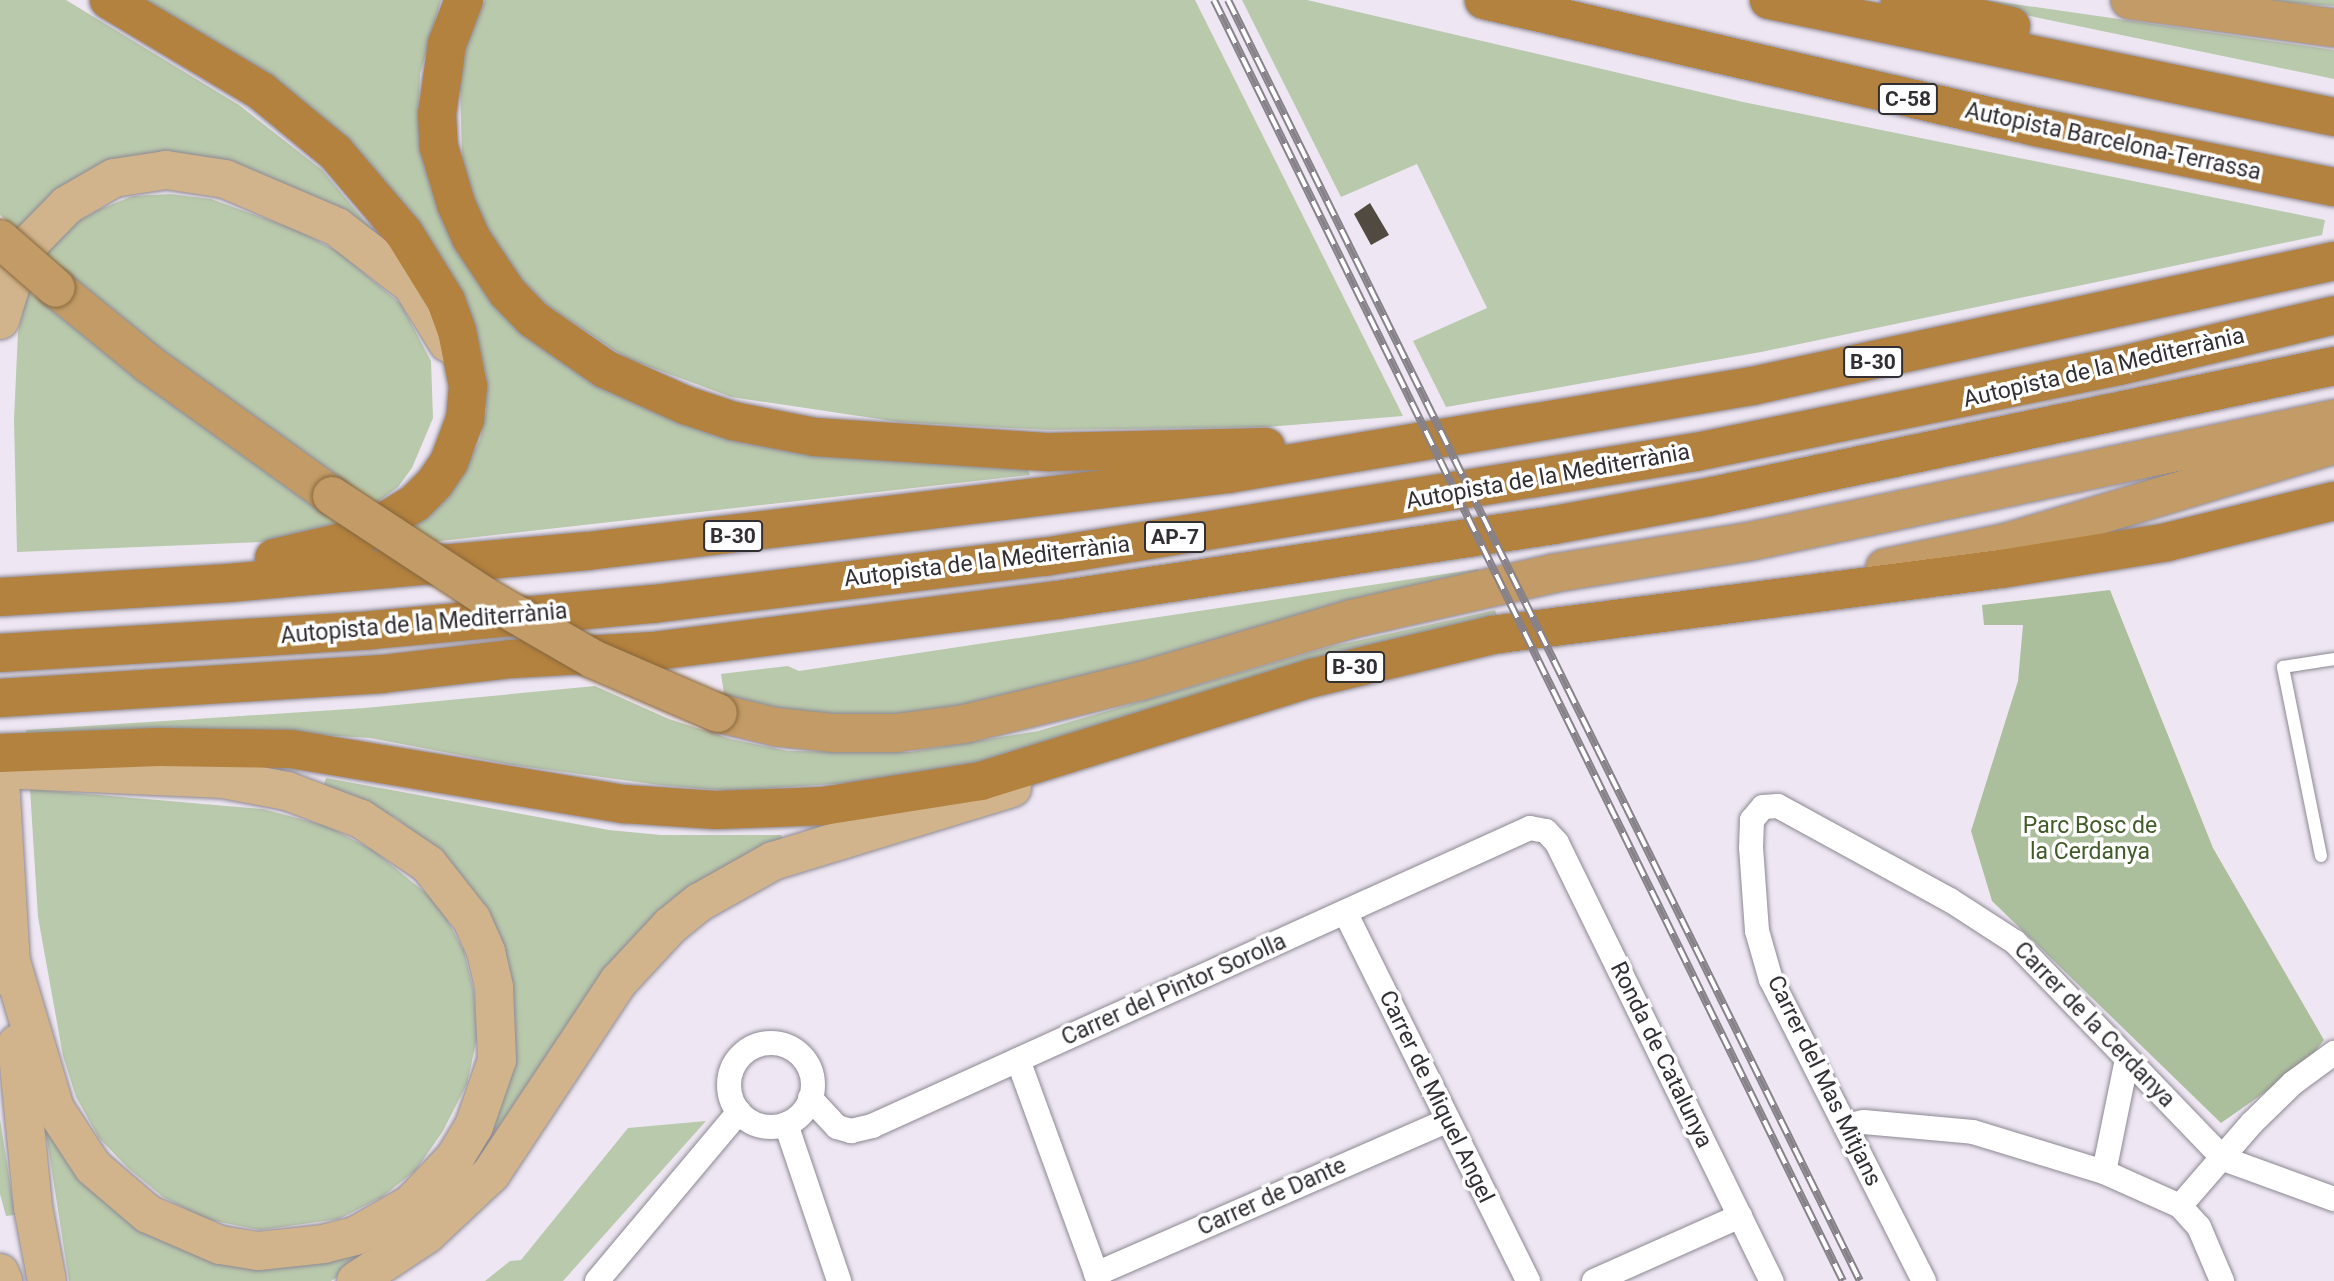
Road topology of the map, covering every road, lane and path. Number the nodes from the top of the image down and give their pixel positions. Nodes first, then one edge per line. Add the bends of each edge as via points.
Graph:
1 (109, 0) edge
2 (464, 0) edge
3 (1460, 0) edge
4 (1484, 0) edge
5 (1769, 0) edge
6 (1900, 0) edge
7 (2130, 0) edge
8 (1521, 9) junction
9 (2334, 29) edge
10 (2334, 98) edge
11 (2334, 117) edge
12 (2334, 187) edge
13 (0, 239) edge
14 (2334, 261) edge
15 (2334, 315) edge
16 (0, 320) edge
17 (2334, 366) edge
18 (465, 419) junction
19 (2334, 419) edge
20 (1408, 444) junction
21 (2334, 446) edge
22 (2334, 501) edge
23 (54, 595) junction
24 (0, 597) edge
25 (1597, 618) junction
26 (0, 653) edge
27 (2334, 660) edge
28 (0, 698) edge
29 (1220, 707) junction
30 (0, 754) edge
31 (0, 769) edge
32 (0, 779) edge
33 (1, 798) edge
34 (1778, 806) joint
35 (1546, 831) joint
36 (2321, 856) dead end
37 (1345, 912) junction
38 (9, 955) junction
39 (2334, 1053) edge
40 (2127, 1059) junction
41 (1018, 1060) junction
42 (810, 1098) junction
43 (739, 1112) junction
44 (1448, 1120) junction
45 (786, 1124) junction
46 (1846, 1126) junction
47 (2224, 1159) junction
48 (2104, 1172) junction
49 (2334, 1199) edge
50 (2180, 1206) junction
51 (1740, 1216) junction
52 (0, 1273) edge
53 (1098, 1277) edge
54 (3, 1281) edge
55 (47, 1281) edge
56 (356, 1281) edge
57 (597, 1281) edge
58 (839, 1281) edge
59 (1528, 1281) edge
60 (1594, 1281) edge
61 (1772, 1281) edge
62 (1924, 1281) edge
63 (2222, 1281) edge

1 - 18 highway via 261,91 335,152 373,192 446,301 465,360
2 - 20 highway via 447,44 436,114 446,177 461,215 489,268 533,319 605,369 639,386 733,421 878,444 1050,452
3 - 8 highway
4 - 8 highway, Autopista Barcelona-Terrassa / C-58
5 - 11 highway
6 - 10 highway
7 - 9 highway
8 - 12 highway, Autopista Barcelona-Terrassa / C-58 via 2023,124
13 - 19 highway, bridge via 150,365 332,496 484,596 593,659 718,713 776,727 833,733 895,733 964,724 1141,681 1352,619 1528,579 1752,541
14 - 20 highway, B-30 via 1765,384
15 - 26 highway, Autopista de la Mediterrània / AP-7 via 2105,369 1787,435 1530,482 1044,557 653,604 398,628
16 - 18 main road via 17,266 32,241 67,205 102,183 140,171 203,174 313,215 391,265 412,285 442,330 462,384
17 - 28 highway, Autopista de la Mediterrània / AP-7 via 1670,504 1058,600 654,651 512,659 369,675
18 - 23 highway via 449,462 435,483 405,510 355,539 318,551
20 - 23 highway, B-30 via 1228,474 807,528 363,572
21 - 25 highway, B-30 via 1997,544 1898,566 1697,596
22 - 25 highway via 2167,542 2001,569
23 - 24 highway, B-30
25 - 29 highway, B-30 via 1390,657
27 - 36 lane via 2283,667
29 - 30 highway, B-30 via 981,781 870,800 771,808 624,804 291,749 186,747
29 - 56 main road via 1162,741 773,861 700,902 670,926 618,982 491,1174 454,1213
31 - 38 main road via 223,779 323,802 373,826 428,864 472,920 494,988 497,1060 474,1126 454,1159 411,1204 355,1236 324,1244 258,1251 220,1245 148,1214 93,1167 55,1109
32 - 33 main road
33 - 38 main road
34 - 40 street, Carrer de la Cerdanya via 1950,900 2015,942
34 - 46 street, Carrer del Mas Mitjans via 1763,807 1752,820 1757,931 1771,980
35 - 37 street, Carrer del Pintor Sorolla via 1530,828
35 - 51 street, Ronda de Catalunya via 1557,843
37 - 41 street, Carrer del Pintor Sorolla
37 - 44 street, Carrer de Miquel Angel
38 - 55 main road via 33,1206
39 - 47 street via 2293,1083
40 - 47 street, Carrer de la Cerdanya
40 - 48 street
41 - 42 street, Carrer del Pintor Sorolla via 858,1131 831,1124
41 - 53 street
42 - 43 street via 812,1079 805,1061 791,1048 762,1044 738,1058 729,1076 730,1095
42 - 45 street via 805,1109
43 - 45 street via 761,1125
43 - 57 street
44 - 53 street, Carrer de Dante
44 - 59 street, Carrer de Miquel Angel
45 - 58 street
46 - 48 street via 1864,1122 1973,1132
46 - 62 street, Carrer del Mas Mitjans
47 - 49 street, Carrer de la Cerdanya
47 - 50 street
48 - 50 street
50 - 63 street via 2199,1227
51 - 60 street
51 - 61 street, Ronda de Catalunya
52 - 54 main road

